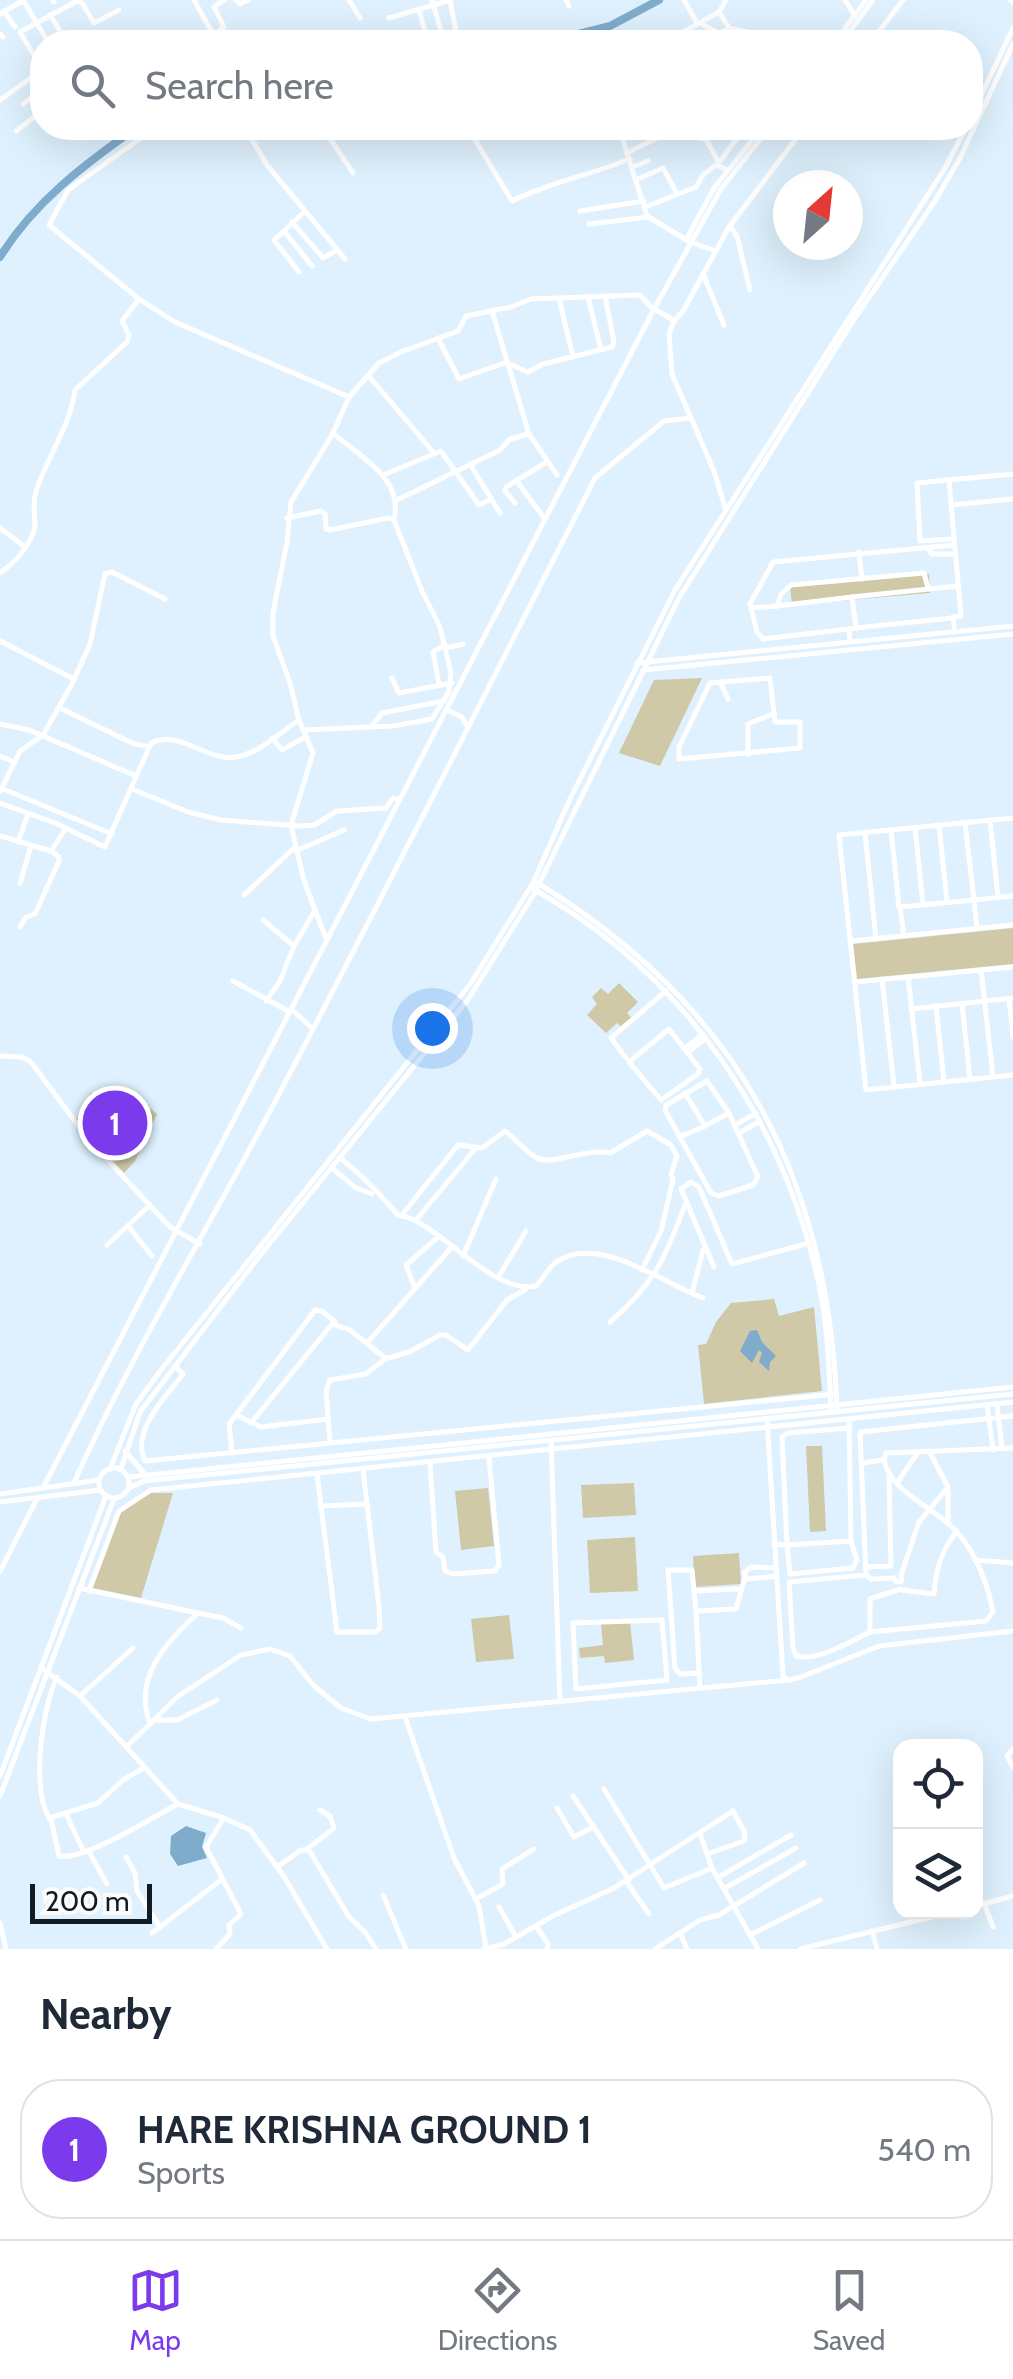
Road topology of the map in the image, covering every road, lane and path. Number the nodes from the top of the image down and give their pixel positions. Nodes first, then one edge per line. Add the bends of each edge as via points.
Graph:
1 (24, 0) edge
2 (194, 0) edge
3 (224, 0) edge
4 (236, 0) edge
5 (248, 0) edge
6 (349, 0) edge
7 (451, 0) edge
8 (684, 0) edge
9 (726, 0) edge
10 (845, 0) edge
11 (870, 0) edge
12 (903, 0) edge
13 (76, 1) edge
14 (433, 3) edge
15 (119, 10) dead end
16 (419, 10) junction
17 (2, 12) edge
18 (719, 12) junction
19 (50, 16) junction
20 (854, 16) junction
21 (360, 18) dead end
22 (388, 18) dead end
23 (38, 23) junction
24 (699, 23) junction
25 (56, 24) junction
26 (15, 27) dead end
27 (1013, 28) edge
28 (732, 29) joint
29 (42, 30) edge
30 (46, 30) edge
31 (60, 30) edge
32 (210, 30) edge
33 (222, 30) edge
34 (425, 30) edge
35 (440, 30) edge
36 (456, 30) edge
37 (686, 30) edge
38 (712, 30) edge
39 (737, 30) edge
40 (846, 30) edge
41 (848, 30) edge
42 (880, 30) edge
43 (1013, 44) edge
44 (30, 49) edge
45 (30, 79) edge
46 (983, 91) edge
47 (30, 99) edge
48 (0, 100) edge
49 (23, 104) dead end
50 (983, 109) edge
51 (30, 120) edge
52 (16, 131) dead end
53 (138, 140) edge
54 (252, 140) edge
55 (332, 140) edge
56 (475, 140) edge
57 (623, 140) edge
58 (655, 140) edge
59 (707, 140) edge
60 (735, 140) edge
61 (755, 140) edge
62 (757, 140) edge
63 (795, 140) edge
64 (960, 140) edge
65 (968, 140) edge
66 (629, 155) junction
67 (648, 160) dead end
68 (718, 162) junction
69 (633, 167) junction
70 (728, 170) junction
71 (353, 173) dead end
72 (638, 179) junction
73 (678, 194) junction
74 (644, 204) junction
75 (305, 211) junction
76 (580, 211) dead end
77 (648, 217) junction
78 (292, 222) junction
79 (588, 224) dead end
80 (730, 226) junction
81 (284, 231) junction
82 (688, 241) junction
83 (337, 250) junction
84 (716, 251) junction
85 (345, 259) dead end
86 (312, 266) dead end
87 (299, 272) dead end
88 (703, 274) junction
89 (750, 290) dead end
90 (605, 296) junction
91 (588, 297) junction
92 (559, 298) junction
93 (139, 299) junction
94 (654, 309) junction
95 (492, 311) junction
96 (674, 320) junction
97 (724, 325) dead end
98 (438, 338) junction
99 (601, 350) junction
100 (573, 358) junction
101 (508, 363) junction
102 (368, 376) junction
103 (349, 396) junction
104 (691, 418) junction
105 (333, 434) junction
106 (529, 434) junction
107 (434, 453) junction
108 (547, 462) junction
109 (470, 464) junction
110 (455, 471) junction
111 (1013, 474) edge
112 (384, 475) junction
113 (557, 476) dead end
114 (516, 480) junction
115 (949, 480) junction
116 (1013, 498) edge
117 (492, 499) junction
118 (397, 500) junction
119 (515, 503) dead end
120 (951, 506) junction
121 (725, 508) junction
122 (500, 513) dead end
123 (287, 518) junction
124 (544, 518) junction
125 (394, 520) junction
126 (0, 528) edge
127 (954, 542) junction
128 (26, 548) junction
129 (928, 548) junction
130 (859, 552) junction
131 (954, 554) junction
132 (0, 573) edge
133 (862, 579) junction
134 (958, 586) junction
135 (928, 588) junction
136 (852, 597) junction
137 (165, 599) dead end
138 (777, 606) junction
139 (751, 608) junction
140 (953, 618) junction
141 (1013, 626) edge
142 (852, 628) junction
143 (955, 632) junction
144 (1013, 634) edge
145 (0, 641) edge
146 (850, 642) junction
147 (463, 644) dead end
148 (445, 646) junction
149 (782, 649) junction
150 (783, 658) junction
151 (646, 662) junction
152 (637, 663) junction
153 (730, 664) junction
154 (643, 670) junction
155 (634, 672) junction
156 (392, 678) dead end
157 (74, 679) junction
158 (728, 681) junction
159 (452, 682) junction
160 (439, 685) junction
161 (728, 699) dead end
162 (444, 701) junction
163 (60, 708) junction
164 (446, 710) junction
165 (774, 714) junction
166 (299, 720) junction
167 (0, 724) edge
168 (372, 726) junction
169 (467, 726) junction
170 (304, 734) junction
171 (41, 738) junction
172 (272, 738) junction
173 (147, 746) junction
174 (748, 754) junction
175 (0, 756) edge
176 (14, 762) junction
177 (0, 772) edge
178 (8, 776) junction
179 (136, 776) junction
180 (132, 789) junction
181 (0, 790) edge
182 (399, 800) junction
183 (0, 803) edge
184 (28, 814) junction
185 (1013, 818) edge
186 (990, 820) junction
187 (965, 822) junction
188 (291, 825) junction
189 (939, 825) junction
190 (66, 828) junction
191 (915, 828) junction
192 (344, 830) dead end
193 (891, 830) junction
194 (865, 833) junction
195 (112, 834) junction
196 (0, 836) edge
197 (18, 842) junction
198 (31, 846) junction
199 (295, 849) junction
200 (50, 852) junction
201 (20, 883) dead end
202 (535, 886) junction
203 (244, 896) dead end
204 (1013, 896) edge
205 (998, 897) junction
206 (974, 900) junction
207 (947, 902) junction
208 (923, 905) junction
209 (900, 908) junction
210 (315, 910) junction
211 (263, 920) dead end
212 (1013, 925) edge
213 (20, 927) dead end
214 (977, 928) junction
215 (904, 936) junction
216 (876, 939) junction
217 (327, 941) junction
218 (851, 942) junction
219 (294, 946) junction
220 (1013, 967) edge
221 (982, 970) junction
222 (908, 977) junction
223 (882, 979) junction
224 (233, 981) dead end
225 (856, 982) junction
226 (666, 992) junction
227 (1011, 999) edge
228 (266, 1001) junction
229 (985, 1001) junction
230 (962, 1004) junction
231 (936, 1006) junction
232 (912, 1009) junction
233 (291, 1011) junction
234 (313, 1029) junction
235 (705, 1036) junction
236 (1013, 1036) edge
237 (686, 1051) junction
238 (0, 1056) edge
239 (626, 1058) dead end
240 (1013, 1074) edge
241 (993, 1077) junction
242 (970, 1079) junction
243 (944, 1082) junction
244 (920, 1084) junction
245 (894, 1087) junction
246 (685, 1093) junction
247 (728, 1114) junction
248 (756, 1114) junction
249 (760, 1121) junction
250 (705, 1126) junction
251 (735, 1126) junction
252 (739, 1133) junction
253 (682, 1136) junction
254 (475, 1149) junction
255 (341, 1158) junction
256 (335, 1171) junction
257 (496, 1180) dead end
258 (686, 1202) junction
259 (150, 1205) junction
260 (391, 1206) junction
261 (400, 1216) junction
262 (416, 1220) junction
263 (128, 1226) junction
264 (176, 1232) junction
265 (526, 1232) dead end
266 (438, 1237) junction
267 (809, 1243) junction
268 (200, 1244) junction
269 (108, 1245) dead end
270 (703, 1247) junction
271 (451, 1248) junction
272 (152, 1256) dead end
273 (463, 1256) junction
274 (714, 1267) dead end
275 (642, 1270) junction
276 (498, 1276) junction
277 (654, 1276) junction
278 (415, 1288) junction
279 (531, 1288) junction
280 (692, 1294) junction
281 (703, 1298) dead end
282 (610, 1322) dead end
283 (338, 1324) junction
284 (367, 1343) junction
285 (386, 1358) junction
286 (179, 1369) junction
287 (1013, 1391) edge
288 (833, 1394) junction
289 (1013, 1402) edge
290 (998, 1404) junction
291 (987, 1405) junction
292 (834, 1409) junction
293 (236, 1415) junction
294 (1013, 1416) edge
295 (989, 1418) junction
296 (999, 1418) junction
297 (328, 1419) junction
298 (767, 1419) junction
299 (849, 1420) junction
300 (602, 1421) junction
301 (252, 1423) junction
302 (819, 1423) junction
303 (768, 1428) junction
304 (850, 1428) junction
305 (820, 1432) junction
306 (550, 1436) junction
307 (330, 1442) junction
308 (1013, 1448) edge
309 (1002, 1449) junction
310 (993, 1450) junction
311 (126, 1451) junction
312 (552, 1451) junction
313 (918, 1451) junction
314 (929, 1451) junction
315 (489, 1457) junction
316 (232, 1458) junction
317 (884, 1460) junction
318 (862, 1462) junction
319 (430, 1463) junction
320 (110, 1469) junction
321 (121, 1469) junction
322 (363, 1470) junction
323 (144, 1473) junction
324 (316, 1474) junction
325 (889, 1476) junction
326 (128, 1477) junction
327 (99, 1480) junction
328 (74, 1483) junction
329 (897, 1483) junction
330 (44, 1486) junction
331 (948, 1487) junction
332 (129, 1488) junction
333 (103, 1493) junction
334 (0, 1494) edge
335 (38, 1498) junction
336 (114, 1498) junction
337 (0, 1502) edge
338 (367, 1504) junction
339 (320, 1506) junction
340 (930, 1510) junction
341 (948, 1524) junction
342 (957, 1531) junction
343 (851, 1541) junction
344 (774, 1544) junction
345 (787, 1544) junction
346 (975, 1560) junction
347 (1013, 1563) edge
348 (776, 1568) junction
349 (0, 1571) edge
350 (866, 1571) junction
351 (776, 1576) junction
352 (745, 1578) junction
353 (899, 1581) junction
354 (84, 1590) junction
355 (739, 1590) junction
356 (694, 1591) junction
357 (696, 1611) junction
358 (198, 1614) junction
359 (241, 1628) dead end
360 (1013, 1631) edge
361 (870, 1632) junction
362 (1002, 1632) junction
363 (792, 1633) junction
364 (779, 1634) junction
365 (1003, 1641) dead end
366 (133, 1648) dead end
367 (557, 1657) junction
368 (574, 1657) junction
369 (557, 1666) junction
370 (574, 1666) junction
371 (50, 1673) junction
372 (700, 1673) junction
373 (789, 1680) junction
374 (700, 1688) junction
375 (80, 1696) junction
376 (217, 1700) dead end
377 (560, 1702) junction
378 (406, 1716) junction
379 (157, 1720) junction
380 (150, 1724) junction
381 (126, 1746) junction
382 (1013, 1750) edge
383 (144, 1768) junction
384 (1013, 1768) edge
385 (0, 1776) edge
386 (604, 1790) dead end
387 (0, 1796) edge
388 (573, 1796) dead end
389 (178, 1804) junction
390 (557, 1808) dead end
391 (320, 1810) dead end
392 (66, 1814) junction
393 (51, 1818) junction
394 (224, 1818) junction
395 (593, 1826) junction
396 (700, 1834) junction
397 (790, 1835) dead end
398 (796, 1848) dead end
399 (307, 1849) junction
400 (534, 1849) dead end
401 (87, 1853) junction
402 (707, 1854) junction
403 (126, 1858) dead end
404 (804, 1863) dead end
405 (277, 1867) junction
406 (650, 1867) junction
407 (712, 1868) junction
408 (718, 1878) junction
409 (221, 1880) junction
410 (627, 1880) junction
411 (106, 1884) dead end
412 (724, 1888) junction
413 (383, 1894) dead end
414 (1013, 1896) edge
415 (476, 1899) junction
416 (820, 1900) dead end
417 (734, 1904) junction
418 (984, 1904) joint
419 (499, 1907) dead end
420 (649, 1914) dead end
421 (921, 1919) edge
422 (0, 1923) edge
423 (536, 1926) junction
424 (160, 1927) junction
425 (993, 1927) dead end
426 (872, 1930) junction
427 (152, 1933) dead end
428 (680, 1933) junction
429 (750, 1935) junction
430 (516, 1936) junction
431 (6, 1949) edge
432 (216, 1949) edge
433 (327, 1949) edge
434 (376, 1949) edge
435 (406, 1949) edge
436 (485, 1949) edge
437 (547, 1949) edge
438 (655, 1949) edge
439 (687, 1949) edge
440 (758, 1949) edge
441 (800, 1949) edge
442 (877, 1949) edge

1 - 17 street
1 - 23 street
2 - 32 street
3 - 33 street via 214,6
4 - 5 street
6 - 21 street
7 - 14 street
7 - 36 street
8 - 24 street
9 - 18 street
10 - 20 street
11 - 20 street
11 - 41 street
12 - 42 street
13 - 15 street via 94,23
13 - 19 street
14 - 16 street
14 - 35 street
16 - 22 street
16 - 34 street
17 - 26 street
18 - 24 street
18 - 28 street
19 - 23 street
19 - 25 street
20 - 40 street
23 - 29 street
23 - 44 street via 20,32
24 - 37 street
24 - 38 street
25 - 30 street
25 - 31 street
27 - 46 street
28 - 39 street
43 - 50 street
45 - 48 street
47 - 49 street
51 - 52 street
53 - 93 street via 68,190 48,223
54 - 75 street
55 - 71 street
56 - 66 street via 513,201
57 - 66 street
58 - 66 street
59 - 68 street
60 - 68 street
61 - 70 street
62 - 82 street
63 - 80 street
64 - 121 street
65 - 151 street via 702,559
66 - 69 street
67 - 69 street
68 - 70 street
68 - 73 street via 699,185
69 - 72 street
70 - 82 street
72 - 73 street via 663,168
72 - 74 street
73 - 74 street
74 - 76 street
74 - 77 street
75 - 78 street
75 - 83 street
77 - 79 street
77 - 82 street
78 - 81 street
78 - 83 street via 324,258
80 - 84 street
80 - 89 street
81 - 86 street
81 - 87 street via 274,240
82 - 84 street
82 - 94 street
83 - 85 street
84 - 88 street
88 - 96 street
88 - 97 street
90 - 91 street
90 - 94 street via 640,295
90 - 99 street via 614,342
91 - 92 street
91 - 99 street
92 - 95 street
92 - 100 street
93 - 103 street via 200,335
93 - 128 street via 122,322 127,342 75,390 72,412 34,498 36,526
94 - 96 street
94 - 124 street
95 - 98 street via 466,316 461,329
95 - 101 street
96 - 104 street via 672,374
98 - 101 street via 459,379
98 - 102 street via 379,363
99 - 100 street
100 - 101 street via 528,372
101 - 106 street
102 - 103 street
102 - 107 street
103 - 105 street
104 - 121 street
104 - 169 street via 664,421 595,478
105 - 112 street
105 - 123 street
106 - 108 street
106 - 109 street
107 - 110 street via 444,452
107 - 112 street
108 - 113 street
108 - 114 street
109 - 110 street
109 - 117 street
110 - 117 street via 479,505
110 - 118 street
111 - 115 street
112 - 118 street
114 - 119 street via 505,489
114 - 124 street
115 - 120 street
115 - 127 street via 916,484 920,540
116 - 120 street
117 - 122 street
118 - 125 street
120 - 127 street
121 - 152 street
123 - 125 street via 321,512 330,530
123 - 166 street via 272,627
124 - 164 street
125 - 148 street
126 - 128 street
127 - 129 street
127 - 131 street
128 - 132 street
129 - 130 street
129 - 131 street
130 - 133 street
130 - 139 street via 773,562
131 - 134 street
133 - 135 street via 924,573
133 - 138 street via 790,585
134 - 135 street
134 - 140 street via 961,616
135 - 136 street
136 - 138 street
136 - 142 street
137 - 157 street via 107,572
138 - 139 street
139 - 142 street via 764,638
140 - 142 street
140 - 143 street
141 - 143 street
142 - 146 street
143 - 146 street
144 - 150 street
145 - 157 street
146 - 149 street
147 - 148 street
148 - 159 street
148 - 160 street via 433,652
149 - 150 street
149 - 151 street
150 - 153 street
151 - 152 street
151 - 154 street
152 - 155 street
153 - 154 street
153 - 158 street
154 - 155 street
154 - 202 street
155 - 202 street
156 - 160 street via 399,693
157 - 163 street
158 - 161 street
158 - 165 street via 770,678
158 - 174 street via 710,684 678,757
159 - 160 street
159 - 162 street
162 - 168 street via 382,713
162 - 168 street via 432,719
163 - 171 street
163 - 173 street
164 - 169 street
164 - 182 street
165 - 174 street via 748,724
165 - 174 street via 775,723 800,722 802,747
166 - 170 street
166 - 172 street
167 - 171 street
168 - 170 street
169 - 234 street
170 - 172 street via 282,750
170 - 188 street via 314,756
171 - 176 street via 22,748
171 - 179 street
172 - 173 street via 229,758 165,738
173 - 179 street
175 - 176 street
176 - 178 street
177 - 178 street
178 - 181 street
179 - 180 street
180 - 188 street via 221,820
180 - 195 street
181 - 195 street
182 - 188 street via 392,798 386,808 337,811 314,825
182 - 217 street
183 - 184 street
184 - 190 street
184 - 197 street
185 - 186 street
186 - 187 street
186 - 205 street
187 - 189 street
187 - 206 street
188 - 199 street
189 - 191 street
189 - 207 street
190 - 195 street via 102,846
190 - 200 street
191 - 193 street
191 - 208 street
192 - 199 street
193 - 194 street
193 - 209 street
194 - 216 street
194 - 218 street via 840,835
196 - 197 street
197 - 198 street
198 - 200 street
198 - 201 street
199 - 203 street
199 - 210 street
200 - 213 street via 59,861 35,914
202 - 226 street
202 - 255 street via 467,1001
202 - 288 street via 595,920 662,978 746,1080 814,1234 830,1311
204 - 205 street
205 - 206 street
206 - 207 street
206 - 214 street
207 - 208 street
208 - 209 street
209 - 215 street
210 - 217 street
210 - 219 street
211 - 219 street
212 - 214 street
214 - 215 street
215 - 216 street
216 - 218 street
217 - 233 street
218 - 225 street
219 - 228 street
220 - 221 street
221 - 222 street
221 - 229 street
222 - 223 street
222 - 232 street
223 - 225 street
223 - 245 street
224 - 228 street
225 - 245 street via 866,1090
226 - 235 street
226 - 239 street via 611,1038
227 - 229 street
227 - 236 street
228 - 233 street
229 - 230 street
229 - 241 street
230 - 231 street
230 - 242 street
231 - 232 street
231 - 243 street
232 - 244 street
233 - 234 street
233 - 264 street
234 - 268 street
235 - 237 street
235 - 248 street
237 - 237 street via 698,1074 661,1100 629,1062 669,1028
238 - 259 street via 31,1062 88,1140
240 - 241 street
241 - 242 street
242 - 243 street
243 - 244 street
244 - 245 street
246 - 247 street via 707,1081
246 - 250 street
246 - 253 street via 665,1108
247 - 250 street
247 - 251 street
248 - 249 street
248 - 251 street
249 - 252 street
249 - 267 street
250 - 253 street
251 - 252 street
252 - 253 street via 758,1179 719,1196
254 - 261 street via 457,1146
254 - 262 street
254 - 275 street via 503,1131 544,1161 591,1150 610,1153 644,1131 671,1144 677,1156 665,1217
255 - 256 street
255 - 260 street
255 - 320 street via 136,1404
256 - 260 street
256 - 286 street
257 - 273 street
258 - 267 street via 681,1189 696,1182 732,1264
258 - 270 street
258 - 277 street
259 - 263 street
259 - 264 street
260 - 261 street
261 - 262 street
262 - 266 street
263 - 269 street
263 - 272 street
264 - 268 street
264 - 330 street
265 - 276 street
266 - 271 street
266 - 278 street via 406,1265
267 - 288 street
268 - 328 street
270 - 274 street
270 - 280 street
271 - 273 street
271 - 278 street
273 - 276 street
275 - 277 street
275 - 279 street via 611,1255 576,1257 553,1264
276 - 279 street
277 - 280 street
277 - 282 street
278 - 284 street
279 - 285 street via 507,1300 468,1350 443,1334
280 - 281 street
283 - 284 street
283 - 293 street via 315,1310
283 - 301 street
284 - 285 street
285 - 297 street via 366,1374 328,1382
286 - 311 street via 140,1412
286 - 316 street via 148,1424 142,1459
287 - 292 street
288 - 292 street
288 - 300 street
289 - 290 street
290 - 291 street
290 - 296 street
291 - 295 street
291 - 299 street
292 - 298 street
292 - 300 street
293 - 301 street
293 - 316 street via 230,1424
294 - 296 street
295 - 296 street
295 - 310 street
295 - 318 street via 860,1432
296 - 309 street
297 - 301 street
297 - 307 street
298 - 303 street
298 - 306 street
299 - 302 street
299 - 304 street
300 - 306 street
300 - 307 street
302 - 303 street
302 - 305 street
303 - 312 street
303 - 344 street
304 - 305 street
304 - 343 street
305 - 345 street via 782,1436
306 - 312 street
306 - 316 street
306 - 332 street via 144,1481
307 - 316 street
308 - 309 street
309 - 310 street
310 - 314 street
311 - 321 street
311 - 323 street
312 - 315 street
312 - 367 street
313 - 314 street
313 - 317 street via 886,1452
313 - 329 street
314 - 331 street
315 - 319 street
315 - 319 street via 495,1571 445,1571 436,1552
316 - 323 street
317 - 318 street
317 - 325 street
318 - 350 street
319 - 322 street
320 - 321 street
320 - 327 street
321 - 326 street
322 - 324 street
322 - 338 street
323 - 326 street
324 - 339 street
324 - 354 street via 145,1492 119,1511
325 - 329 street
325 - 350 street via 891,1566
326 - 332 street
327 - 328 street
327 - 333 street
328 - 330 street
329 - 340 street
330 - 334 street
331 - 340 street
331 - 341 street
332 - 336 street
333 - 335 street
333 - 336 street
333 - 371 street
335 - 337 street
335 - 349 street
336 - 354 street
338 - 339 street
338 - 339 street via 380,1628 339,1634
340 - 341 street
340 - 353 street via 919,1522
341 - 342 street
342 - 346 street
342 - 353 street via 936,1568 934,1594
343 - 345 street
343 - 345 street via 853,1568 790,1574
344 - 345 street
344 - 348 street
346 - 347 street
346 - 361 street via 993,1610 986,1621
348 - 351 street
348 - 352 street via 747,1568
350 - 353 street via 870,1579
350 - 363 street via 790,1582
351 - 352 street
351 - 364 street
352 - 355 street
353 - 361 street via 870,1599
354 - 358 street
354 - 371 street
355 - 356 street
355 - 357 street via 736,1609
356 - 357 street
356 - 372 street via 692,1570 668,1570 675,1668
357 - 372 street
358 - 359 street
358 - 380 street via 151,1667 144,1709
360 - 362 street
361 - 363 street via 802,1658
362 - 365 street
362 - 373 street via 879,1646
363 - 364 street
364 - 373 street via 780,1670
366 - 375 street
367 - 368 street
367 - 369 street
368 - 370 street
368 - 370 street via 573,1622 662,1620 666,1680 576,1688
369 - 370 street
369 - 377 street
371 - 375 street
371 - 385 street
371 - 387 street
371 - 393 street via 41,1744 44,1807
372 - 374 street
373 - 374 street
374 - 377 street
375 - 381 street
376 - 379 street via 177,1720
377 - 378 street
378 - 379 street via 370,1719 344,1710 286,1652 270,1649 241,1655 161,1710
378 - 415 street via 454,1858
379 - 380 street
380 - 381 street
381 - 383 street
382 - 384 street
383 - 389 street
383 - 392 street via 98,1803
386 - 406 street
388 - 395 street
389 - 394 street
389 - 401 street
390 - 395 street via 573,1836
391 - 399 street via 334,1828
392 - 393 street
392 - 401 street
393 - 401 street via 60,1858
394 - 405 street via 250,1830
394 - 409 street via 206,1847
395 - 410 street
396 - 402 street
396 - 402 street via 732,1810 746,1832 740,1844
396 - 406 street
397 - 408 street
398 - 412 street
399 - 405 street
399 - 434 street
400 - 415 street via 502,1868 503,1884
401 - 411 street
402 - 407 street
403 - 424 street
404 - 417 street
405 - 433 street
406 - 407 street via 666,1889
406 - 410 street
407 - 408 street
408 - 412 street
409 - 424 street
409 - 432 street via 241,1914
410 - 420 street
410 - 423 street
412 - 417 street
413 - 435 street
414 - 418 street
415 - 436 street
416 - 429 street
417 - 428 street
417 - 429 street
418 - 425 street
419 - 430 street
421 - 426 street
422 - 431 street
423 - 430 street
423 - 437 street
424 - 427 street
426 - 441 street
426 - 442 street
428 - 438 street
428 - 439 street
429 - 440 street
430 - 436 street

